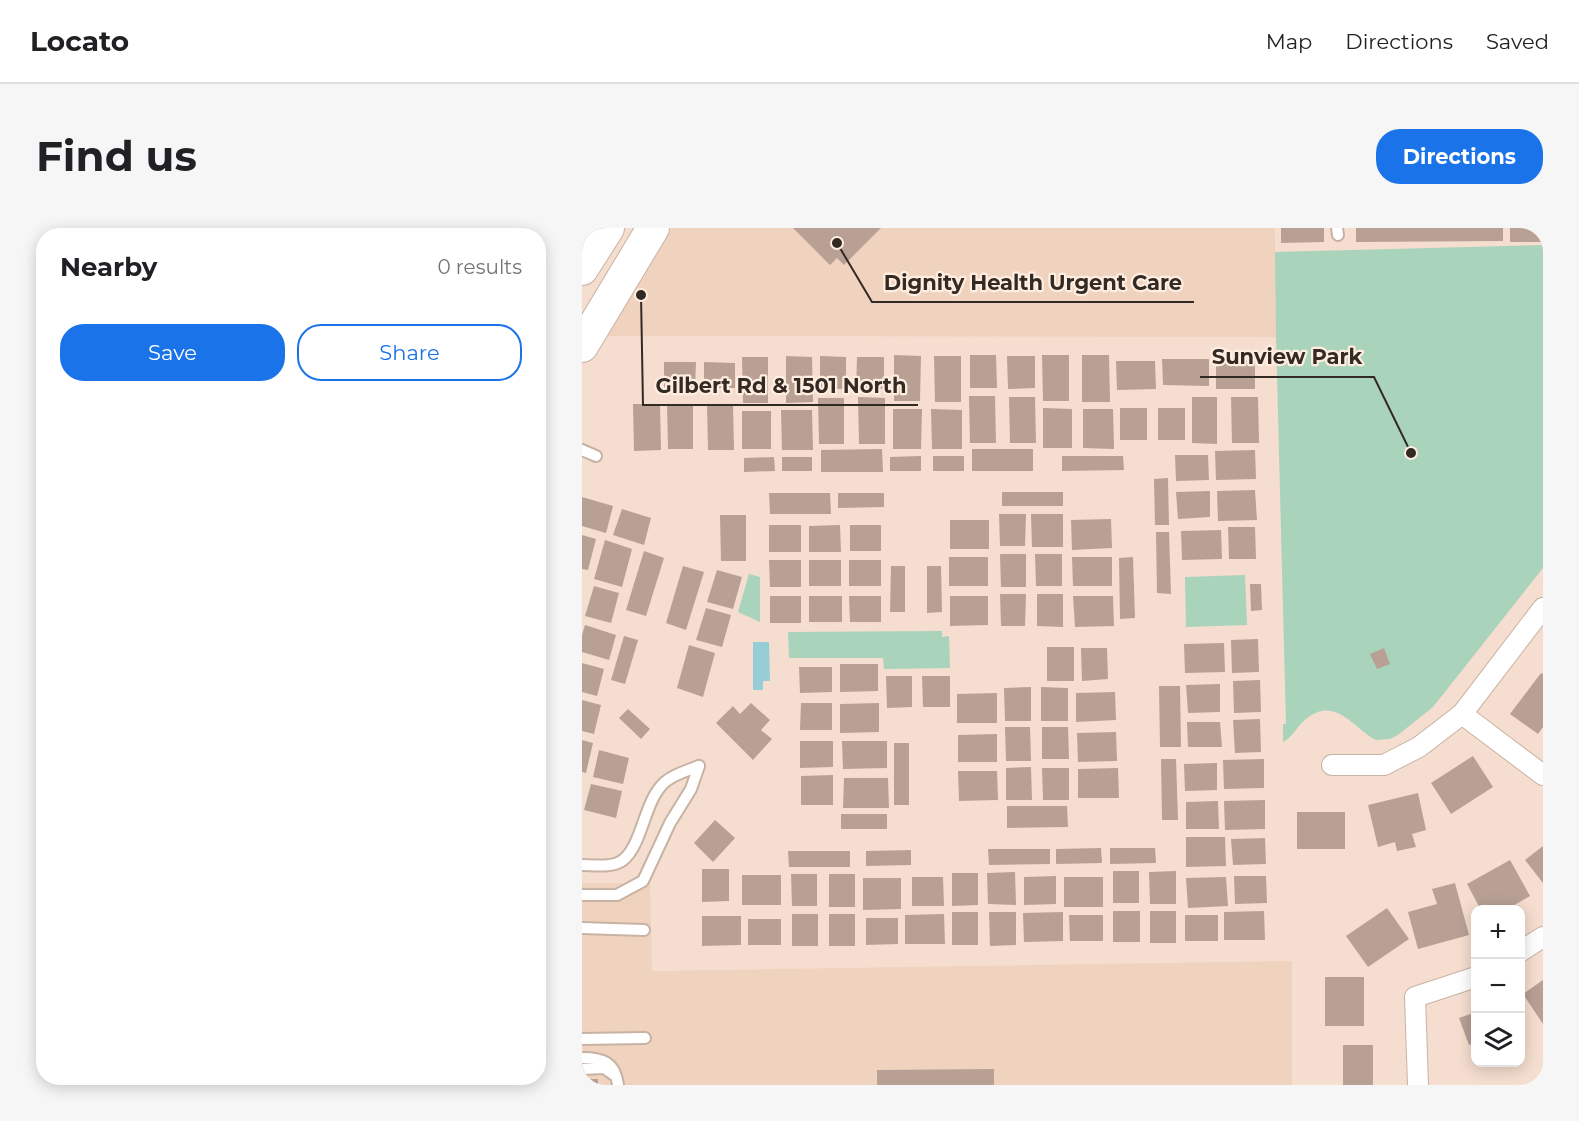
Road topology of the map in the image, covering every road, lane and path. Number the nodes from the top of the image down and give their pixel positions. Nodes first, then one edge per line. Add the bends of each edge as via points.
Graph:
1 (608, 228) edge
2 (653, 228) edge
3 (582, 269) edge
4 (582, 346) edge
5 (582, 450) edge
6 (596, 456) dead end
7 (1543, 608) edge
8 (1462, 714) junction
9 (1332, 765) dead end
10 (1543, 775) edge
11 (582, 865) edge
12 (582, 896) edge
13 (582, 928) edge
14 (644, 930) dead end
15 (1543, 937) edge
16 (1525, 948) edge
17 (1471, 979) edge
18 (645, 1038) dead end
19 (582, 1039) edge
20 (582, 1059) edge
21 (582, 1069) edge
22 (618, 1083) edge
23 (1418, 1085) edge

1 - 3 main road
2 - 4 main road
5 - 6 lane
7 - 8 street
8 - 9 street via 1419,747 1384,765
8 - 10 street
11 - 12 lane via 610,865 623,860 634,844 648,807 665,782 699,766 644,881 617,895
13 - 14 lane
15 - 16 street
17 - 23 street via 1415,998
18 - 19 lane
20 - 22 lane via 599,1058 607,1062
21 - 22 lane via 604,1068 612,1072

